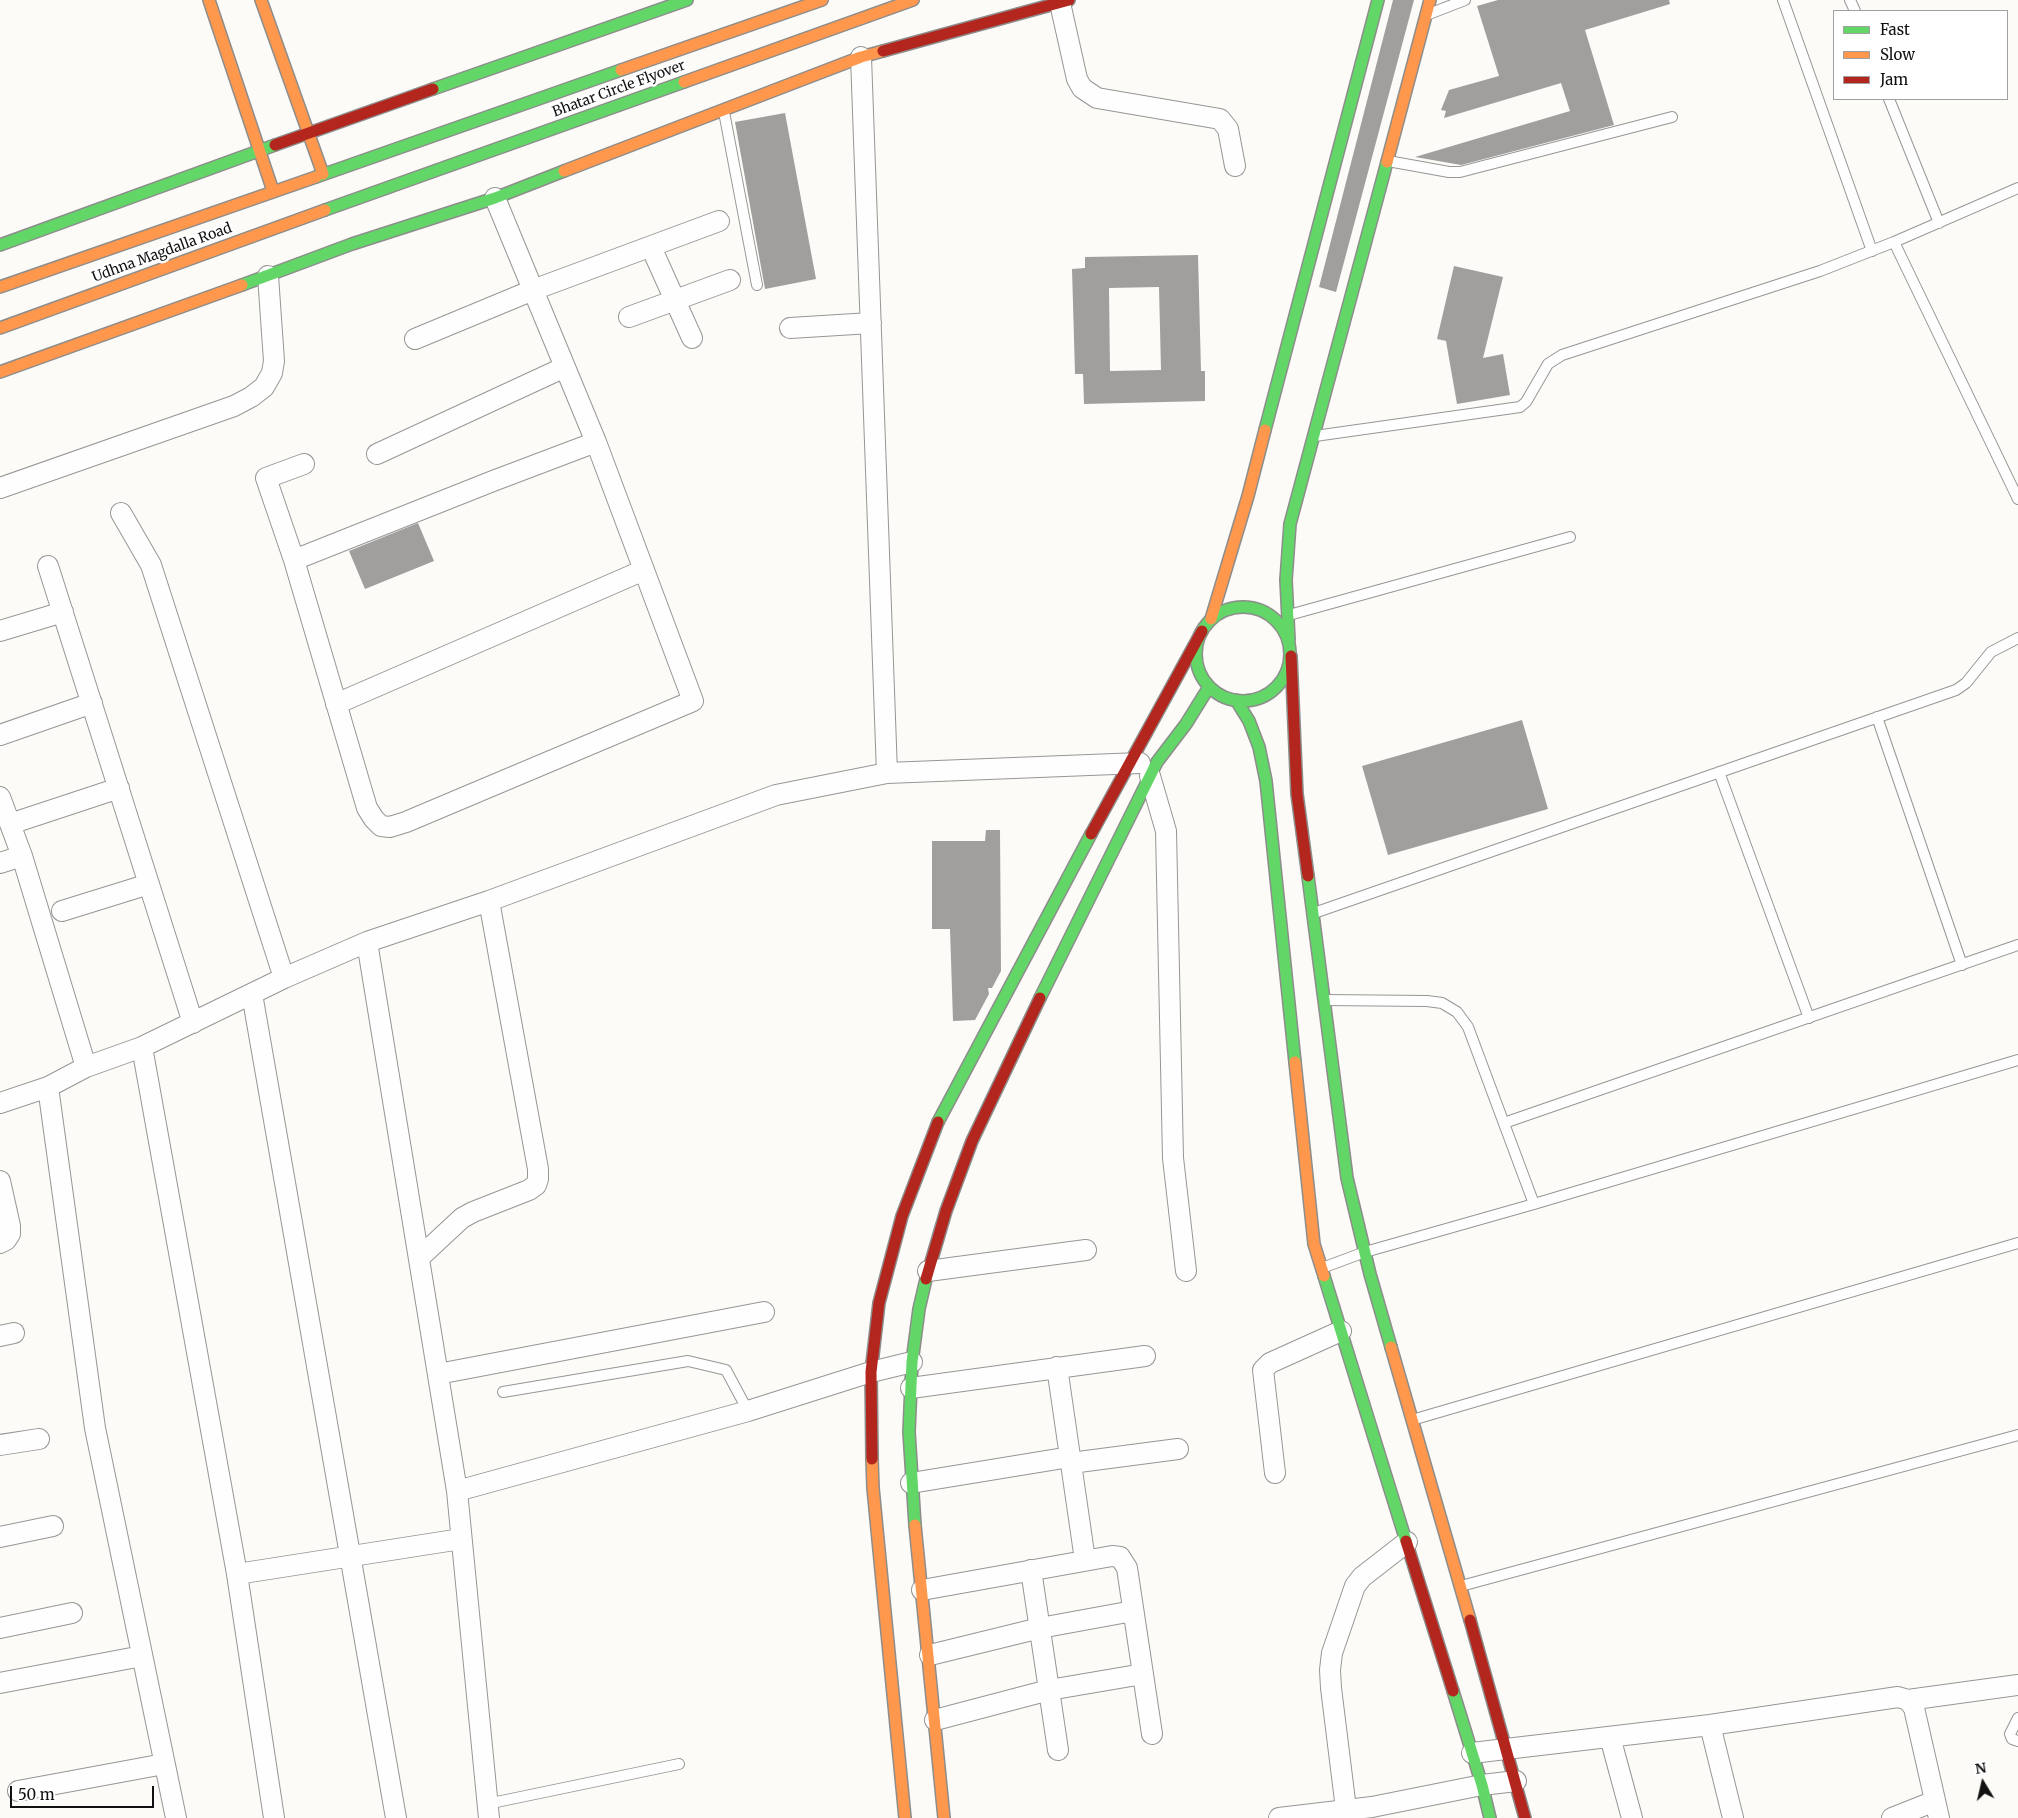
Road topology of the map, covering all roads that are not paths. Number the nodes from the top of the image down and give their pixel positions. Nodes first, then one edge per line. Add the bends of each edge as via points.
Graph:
1 (209, 0) edge
2 (261, 0) edge
3 (687, 0) edge
4 (822, 0) edge
5 (913, 0) edge
6 (1378, 0) edge
7 (1430, 0) edge
8 (1465, 0) edge
9 (1783, 0) edge
10 (1065, 2) edge
11 (652, 5) edge
12 (1426, 15) junction
13 (861, 57) junction
14 (1889, 100) edge
15 (724, 110) junction
16 (1672, 117) dead end
17 (308, 134) junction
18 (260, 150) junction
19 (1387, 161) junction
20 (1235, 166) dead end
21 (323, 174) junction
22 (2018, 188) edge
23 (273, 191) junction
24 (495, 198) junction
25 (337, 211) joint
26 (719, 221) dead end
27 (1939, 223) junction
28 (1894, 242) junction
29 (0, 245) edge
30 (651, 247) junction
31 (1872, 251) junction
32 (268, 276) junction
33 (730, 280) dead end
34 (757, 285) dead end
35 (0, 287) edge
36 (533, 290) junction
37 (675, 299) junction
38 (629, 318) dead end
39 (871, 323) junction
40 (0, 328) edge
41 (790, 328) dead end
42 (692, 338) dead end
43 (415, 339) dead end
44 (565, 367) junction
45 (0, 372) edge
46 (1314, 436) junction
47 (596, 442) junction
48 (377, 454) dead end
49 (304, 464) dead end
50 (0, 488) edge
51 (2018, 499) edge
52 (122, 513) dead end
53 (1570, 537) dead end
54 (294, 560) junction
55 (48, 566) dead end
56 (644, 570) junction
57 (63, 612) junction
58 (1288, 616) junction
59 (1211, 619) junction
60 (0, 631) edge
61 (1202, 631) junction
62 (2018, 638) edge
63 (1289, 640) junction
64 (1291, 656) junction
65 (1209, 686) junction
66 (1236, 700) junction
67 (92, 703) junction
68 (336, 704) junction
69 (1877, 717) junction
70 (0, 735) edge
71 (1129, 763) junction
72 (1153, 769) junction
73 (1719, 772) junction
74 (888, 773) junction
75 (119, 788) junction
76 (0, 797) edge
77 (10, 824) junction
78 (22, 856) junction
79 (0, 863) edge
80 (149, 884) junction
81 (489, 901) junction
82 (62, 910) dead end
83 (1313, 914) junction
84 (367, 942) junction
85 (2018, 946) edge
86 (1962, 965) junction
87 (284, 978) junction
88 (252, 994) junction
89 (1324, 1000) junction
90 (1809, 1018) junction
91 (193, 1023) junction
92 (142, 1047) junction
93 (2018, 1060) edge
94 (86, 1067) junction
95 (48, 1087) junction
96 (2, 1096) edge
97 (1504, 1123) junction
98 (0, 1181) edge
99 (1534, 1204) junction
100 (0, 1243) edge
101 (2018, 1243) edge
102 (1086, 1250) dead end
103 (1365, 1252) junction
104 (419, 1258) junction
105 (1322, 1269) junction
106 (928, 1271) junction
107 (1186, 1271) dead end
108 (764, 1312) dead end
109 (1341, 1331) junction
110 (1145, 1356) dead end
111 (912, 1362) junction
112 (1057, 1367) junction
113 (871, 1372) junction
114 (438, 1374) junction
115 (910, 1388) junction
116 (503, 1392) dead end
117 (748, 1411) junction
118 (1412, 1420) junction
119 (2018, 1435) edge
120 (39, 1439) dead end
121 (0, 1445) edge
122 (1178, 1449) dead end
123 (1070, 1460) junction
124 (1275, 1473) dead end
125 (911, 1483) junction
126 (457, 1491) junction
127 (53, 1526) dead end
128 (0, 1537) edge
129 (461, 1539) junction
130 (1407, 1542) junction
131 (350, 1556) junction
132 (1085, 1560) junction
133 (1031, 1570) junction
134 (237, 1574) junction
135 (1460, 1586) junction
136 (922, 1590) junction
137 (1134, 1611) junction
138 (72, 1612) dead end
139 (0, 1628) edge
140 (1040, 1628) junction
141 (930, 1655) junction
142 (142, 1656) junction
143 (1143, 1674) junction
144 (0, 1683) edge
145 (2018, 1685) edge
146 (1049, 1690) junction
147 (1908, 1700) junction
148 (2018, 1718) edge
149 (935, 1720) junction
150 (1710, 1725) junction
151 (1152, 1734) dead end
152 (1610, 1736) junction
153 (2018, 1741) edge
154 (1507, 1749) junction
155 (1058, 1750) dead end
156 (1472, 1753) junction
157 (164, 1764) junction
158 (679, 1764) dead end
159 (1516, 1781) junction
160 (1482, 1786) junction
161 (18, 1791) dead end
162 (1346, 1809) junction
163 (1937, 1810) edge
164 (488, 1811) edge
165 (1373, 1813) edge
166 (176, 1818) edge
167 (274, 1818) edge
168 (396, 1818) edge
169 (904, 1818) edge
170 (944, 1818) edge
171 (1279, 1818) edge
172 (1490, 1818) edge
173 (1525, 1818) edge
174 (1632, 1818) edge
175 (1733, 1818) edge
176 (1892, 1818) edge

1 - 18 main road
2 - 17 main road
3 - 11 main road
4 - 21 main road, Bhatar Circle Flyover
5 - 25 main road, Bhatar Circle Flyover
6 - 59 main road via 1248,496
7 - 12 main road
8 - 12 lane
9 - 31 lane
10 - 13 main road
10 - 20 street via 1082,88 1097,98 1220,119 1228,129
11 - 17 main road
12 - 19 main road
13 - 15 main road
13 - 39 street
14 - 27 lane
15 - 24 main road
15 - 34 lane
16 - 19 lane via 1460,172
17 - 18 main road
17 - 21 main road
18 - 23 main road
18 - 29 main road
19 - 46 main road
21 - 23 main road, Udhna Magdalla Road
22 - 27 lane
23 - 35 main road, Udhna Magdalla Road
24 - 32 main road via 350,241
24 - 36 street
25 - 40 main road, Udhna Magdalla Road
26 - 30 street
27 - 28 lane
28 - 31 lane
28 - 51 lane
30 - 36 street
30 - 37 street
31 - 46 lane via 1820,271 1562,354 1548,364 1520,407
32 - 45 main road
32 - 50 street via 274,360 272,373 264,386 251,397 234,406
33 - 37 street
36 - 43 street
36 - 44 street
37 - 38 street
37 - 42 street
39 - 41 street
39 - 74 street
44 - 47 street
44 - 48 street
46 - 58 main road via 1290,524 1286,580
47 - 54 street
47 - 56 street
49 - 54 street via 266,478
52 - 87 street via 152,565
53 - 58 lane
54 - 68 street
55 - 57 street
56 - 68 street
56 - 68 street via 693,701 390,827 381,826 367,808
57 - 60 street
57 - 67 street
58 - 63 main road
59 - 61 main road
59 - 63 main road via 1238,607 1254,608 1270,614
61 - 65 main road via 1196,660 1200,674
61 - 71 main road
62 - 69 lane via 1991,652 1966,683 1956,690
63 - 64 main road
64 - 66 main road via 1279,685 1266,695
64 - 83 main road via 1297,794
65 - 66 main road via 1221,696
65 - 72 main road
66 - 105 main road via 1259,747 1266,780 1314,1244
67 - 70 street
67 - 75 street
69 - 73 lane
69 - 86 lane
71 - 72 street
71 - 74 street
71 - 113 main road via 935,1128 902,1216 886,1274 879,1303
72 - 106 main road via 972,1141
72 - 107 street via 1166,831 1173,1158
73 - 83 lane
73 - 90 lane
74 - 81 street via 776,795
75 - 77 street
75 - 80 street
76 - 77 street
77 - 78 street
78 - 79 street
78 - 94 street
80 - 82 street
80 - 91 street
81 - 84 street
81 - 104 street via 538,1178 536,1185 529,1190 462,1218
83 - 89 main road
84 - 87 street
84 - 104 street
85 - 86 lane
86 - 90 lane
87 - 88 street
88 - 91 street
88 - 131 street
89 - 97 lane via 1427,1001 1442,1003 1457,1012 1468,1027
89 - 103 main road via 1347,1178
90 - 97 lane
91 - 92 street
92 - 94 street
92 - 134 street
93 - 99 lane
94 - 95 street
95 - 96 street
95 - 142 street via 95,1428
97 - 99 lane
98 - 100 street via 10,1234
99 - 103 lane
101 - 118 lane
102 - 106 street
103 - 105 lane
103 - 118 main road
104 - 114 street
105 - 109 main road
106 - 111 main road
108 - 114 street
109 - 124 street via 1270,1363 1263,1370
109 - 130 main road
110 - 112 street
111 - 113 street
111 - 115 main road
112 - 115 street
112 - 123 street
113 - 117 street
113 - 169 main road via 873,1488
114 - 126 street
115 - 125 main road
116 - 117 lane via 688,1361 726,1370
117 - 126 street
118 - 135 main road
119 - 135 lane
120 - 121 street
122 - 123 street
123 - 125 street
123 - 132 street
125 - 136 main road
126 - 129 street
127 - 128 street
129 - 131 street
129 - 164 street
130 - 156 main road
130 - 162 street via 1362,1577 1332,1653 1331,1688
131 - 134 street
131 - 168 street
132 - 133 street
132 - 137 street via 1112,1556 1125,1562
133 - 136 street
133 - 140 street
134 - 167 street
135 - 154 main road
136 - 141 main road
137 - 140 street
137 - 143 street
138 - 139 street
140 - 141 street
140 - 146 street
141 - 149 main road
142 - 144 street
142 - 157 street
143 - 146 street
143 - 151 street
145 - 147 street
146 - 149 street
146 - 155 street
147 - 150 street via 1898,1697
147 - 163 street via 1914,1708
148 - 153 lane via 2010,1734
149 - 170 main road
150 - 152 street
150 - 175 street
152 - 154 street
152 - 174 street
154 - 156 street
154 - 159 main road
156 - 160 main road
157 - 161 street
157 - 166 street
158 - 164 lane
159 - 160 street
159 - 173 main road
160 - 165 street
160 - 172 main road
162 - 165 street
162 - 171 street
163 - 176 street

